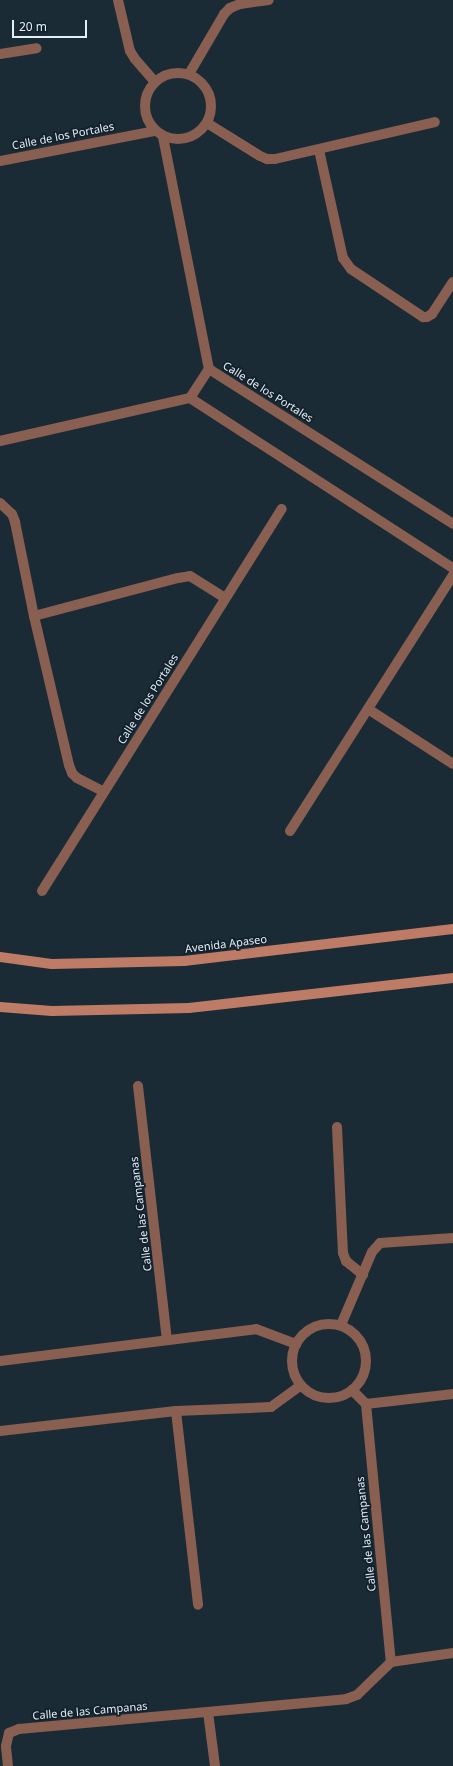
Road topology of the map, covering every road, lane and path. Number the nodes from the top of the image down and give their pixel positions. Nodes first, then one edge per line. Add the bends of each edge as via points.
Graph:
1 (118, 0) edge
2 (269, 0) edge
3 (37, 48) dead end
4 (0, 54) edge
5 (189, 74) junction
6 (155, 82) junction
7 (435, 122) dead end
8 (207, 123) junction
9 (154, 131) junction
10 (163, 137) junction
11 (319, 150) junction
12 (0, 161) edge
13 (453, 282) edge
14 (209, 369) junction
15 (190, 398) junction
16 (0, 441) edge
17 (0, 503) edge
18 (282, 509) dead end
19 (453, 524) edge
20 (453, 568) edge
21 (453, 575) edge
22 (226, 598) junction
23 (34, 616) junction
24 (368, 709) junction
25 (453, 764) edge
26 (104, 792) junction
27 (290, 831) dead end
28 (42, 891) dead end
29 (453, 929) edge
30 (0, 957) edge
31 (453, 978) edge
32 (0, 1007) edge
33 (138, 1086) dead end
34 (337, 1127) dead end
35 (453, 1238) edge
36 (363, 1275) junction
37 (341, 1325) junction
38 (167, 1339) junction
39 (296, 1344) junction
40 (0, 1362) edge
41 (301, 1385) junction
42 (352, 1390) junction
43 (453, 1394) edge
44 (366, 1404) junction
45 (176, 1411) junction
46 (0, 1431) edge
47 (198, 1605) dead end
48 (453, 1653) edge
49 (391, 1662) junction
50 (208, 1712) junction
51 (8, 1766) edge
52 (215, 1766) edge

1 - 6 street via 130,50
2 - 5 street via 230,8
3 - 4 street
5 - 6 street via 170,73
5 - 8 street via 207,89 211,112
6 - 9 street via 145,95 144,108 147,120
7 - 11 street
8 - 10 street via 199,132 187,138
8 - 11 street via 267,159
9 - 10 street
9 - 12 street, Calle de los Portales
10 - 14 street, Calle de los Portales
11 - 13 street via 343,258 351,269 423,317 432,314
14 - 15 street
14 - 19 street, Calle de los Portales
15 - 16 street
15 - 20 street
17 - 23 street via 12,514 15,522
18 - 22 street, Calle de los Portales
21 - 24 street
22 - 23 street via 190,576
22 - 26 street, Calle de los Portales
23 - 26 street via 72,773
24 - 25 street
24 - 27 street
26 - 28 street, Calle de los Portales
29 - 30 street, Avenida Apaseo via 184,961 52,964
31 - 32 street via 189,1008 52,1011
33 - 38 street, Calle de las Campanas
34 - 36 street via 343,1253 346,1261
35 - 36 street via 380,1243 375,1247
36 - 37 street
37 - 39 street via 315,1326 301,1336
37 - 42 street via 357,1336 365,1354 364,1374
38 - 39 street via 256,1329
38 - 40 street
39 - 41 street via 292,1358 294,1373
41 - 42 street via 315,1395 331,1398 342,1396
41 - 45 street via 271,1407
42 - 44 street
43 - 44 street
44 - 49 street, Calle de las Campanas
45 - 46 street
45 - 47 street
48 - 49 street
49 - 50 street, Calle de las Campanas via 357,1695 346,1700
50 - 51 street, Calle de las Campanas via 19,1729 9,1733 6,1746
50 - 52 street

